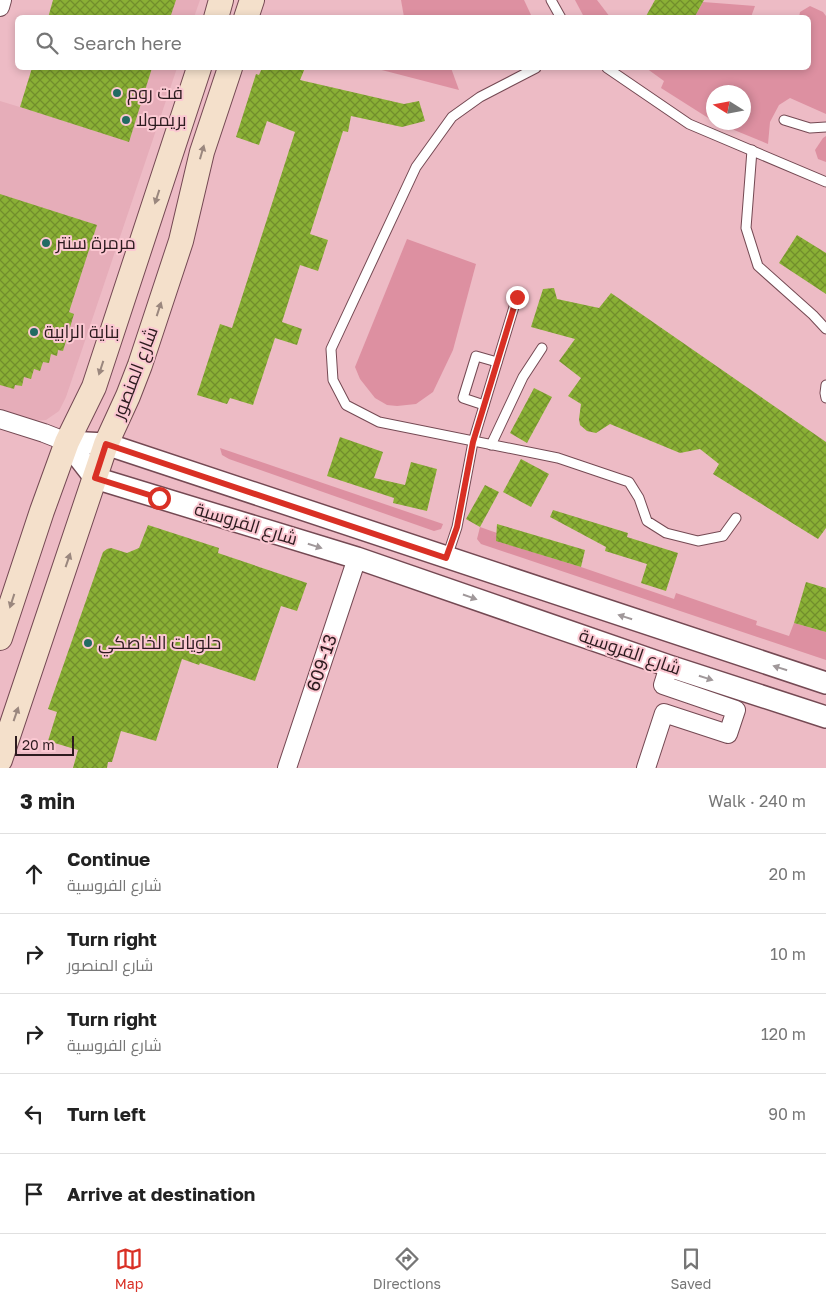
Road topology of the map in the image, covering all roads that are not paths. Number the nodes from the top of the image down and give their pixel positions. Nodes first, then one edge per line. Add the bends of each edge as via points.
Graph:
1 (2, 0) edge
2 (221, 0) edge
3 (252, 0) edge
4 (551, 0) edge
5 (0, 7) edge
6 (217, 15) edge
7 (247, 15) edge
8 (559, 15) edge
9 (198, 70) edge
10 (229, 70) edge
11 (532, 70) edge
12 (610, 70) edge
13 (784, 120) dead end
14 (826, 127) edge
15 (752, 150) junction
16 (826, 182) edge
17 (517, 297) dead end
18 (826, 330) edge
19 (542, 348) dead end
20 (497, 362) junction
21 (826, 384) edge
22 (826, 398) edge
23 (484, 405) junction
24 (0, 419) edge
25 (67, 442) junction
26 (473, 442) junction
27 (106, 444) junction
28 (491, 445) junction
29 (95, 478) junction
30 (736, 518) dead end
31 (357, 558) junction
32 (446, 558) junction
33 (0, 638) edge
34 (669, 666) junction
35 (826, 683) edge
36 (826, 717) edge
37 (0, 760) edge
38 (287, 768) edge
39 (646, 768) edge

1 - 5 street
2 - 6 main road
3 - 7 main road
4 - 8 lane
9 -> 25 main road, شارع المنصور via 94,387
27 -> 10 main road, شارع المنصور via 140,365 181,241 202,152
11 - 26 lane via 480,97 452,117 416,167 331,349 333,380 346,405 379,422
12 - 15 lane via 689,124
13 - 14 lane via 810,128
15 - 16 lane
15 - 18 lane via 746,228 758,266
17 - 20 lane
19 - 28 lane via 523,377
20 - 23 lane
20 - 23 lane via 476,356 463,398
21 - 22 lane
23 - 26 lane
24 - 25 street
25 - 27 street, شارع الفروسية
25 - 29 street
25 -> 33 main road, شارع المنصور
26 - 28 lane
26 - 32 lane via 457,527
27 - 29 main road, شارع المنصور
27 - 32 street, شارع الفروسية
28 - 30 lane via 558,458 629,482 639,498 647,522 666,533 698,541 723,536
29 -> 31 street, شارع الفروسية
37 -> 29 main road, شارع المنصور
31 -> 34 street, شارع الفروسية
31 - 38 street, 609-13
35 -> 32 street, شارع الفروسية
34 -> 36 street, شارع الفروسية
34 - 39 street via 663,685 736,710 728,734 664,713

